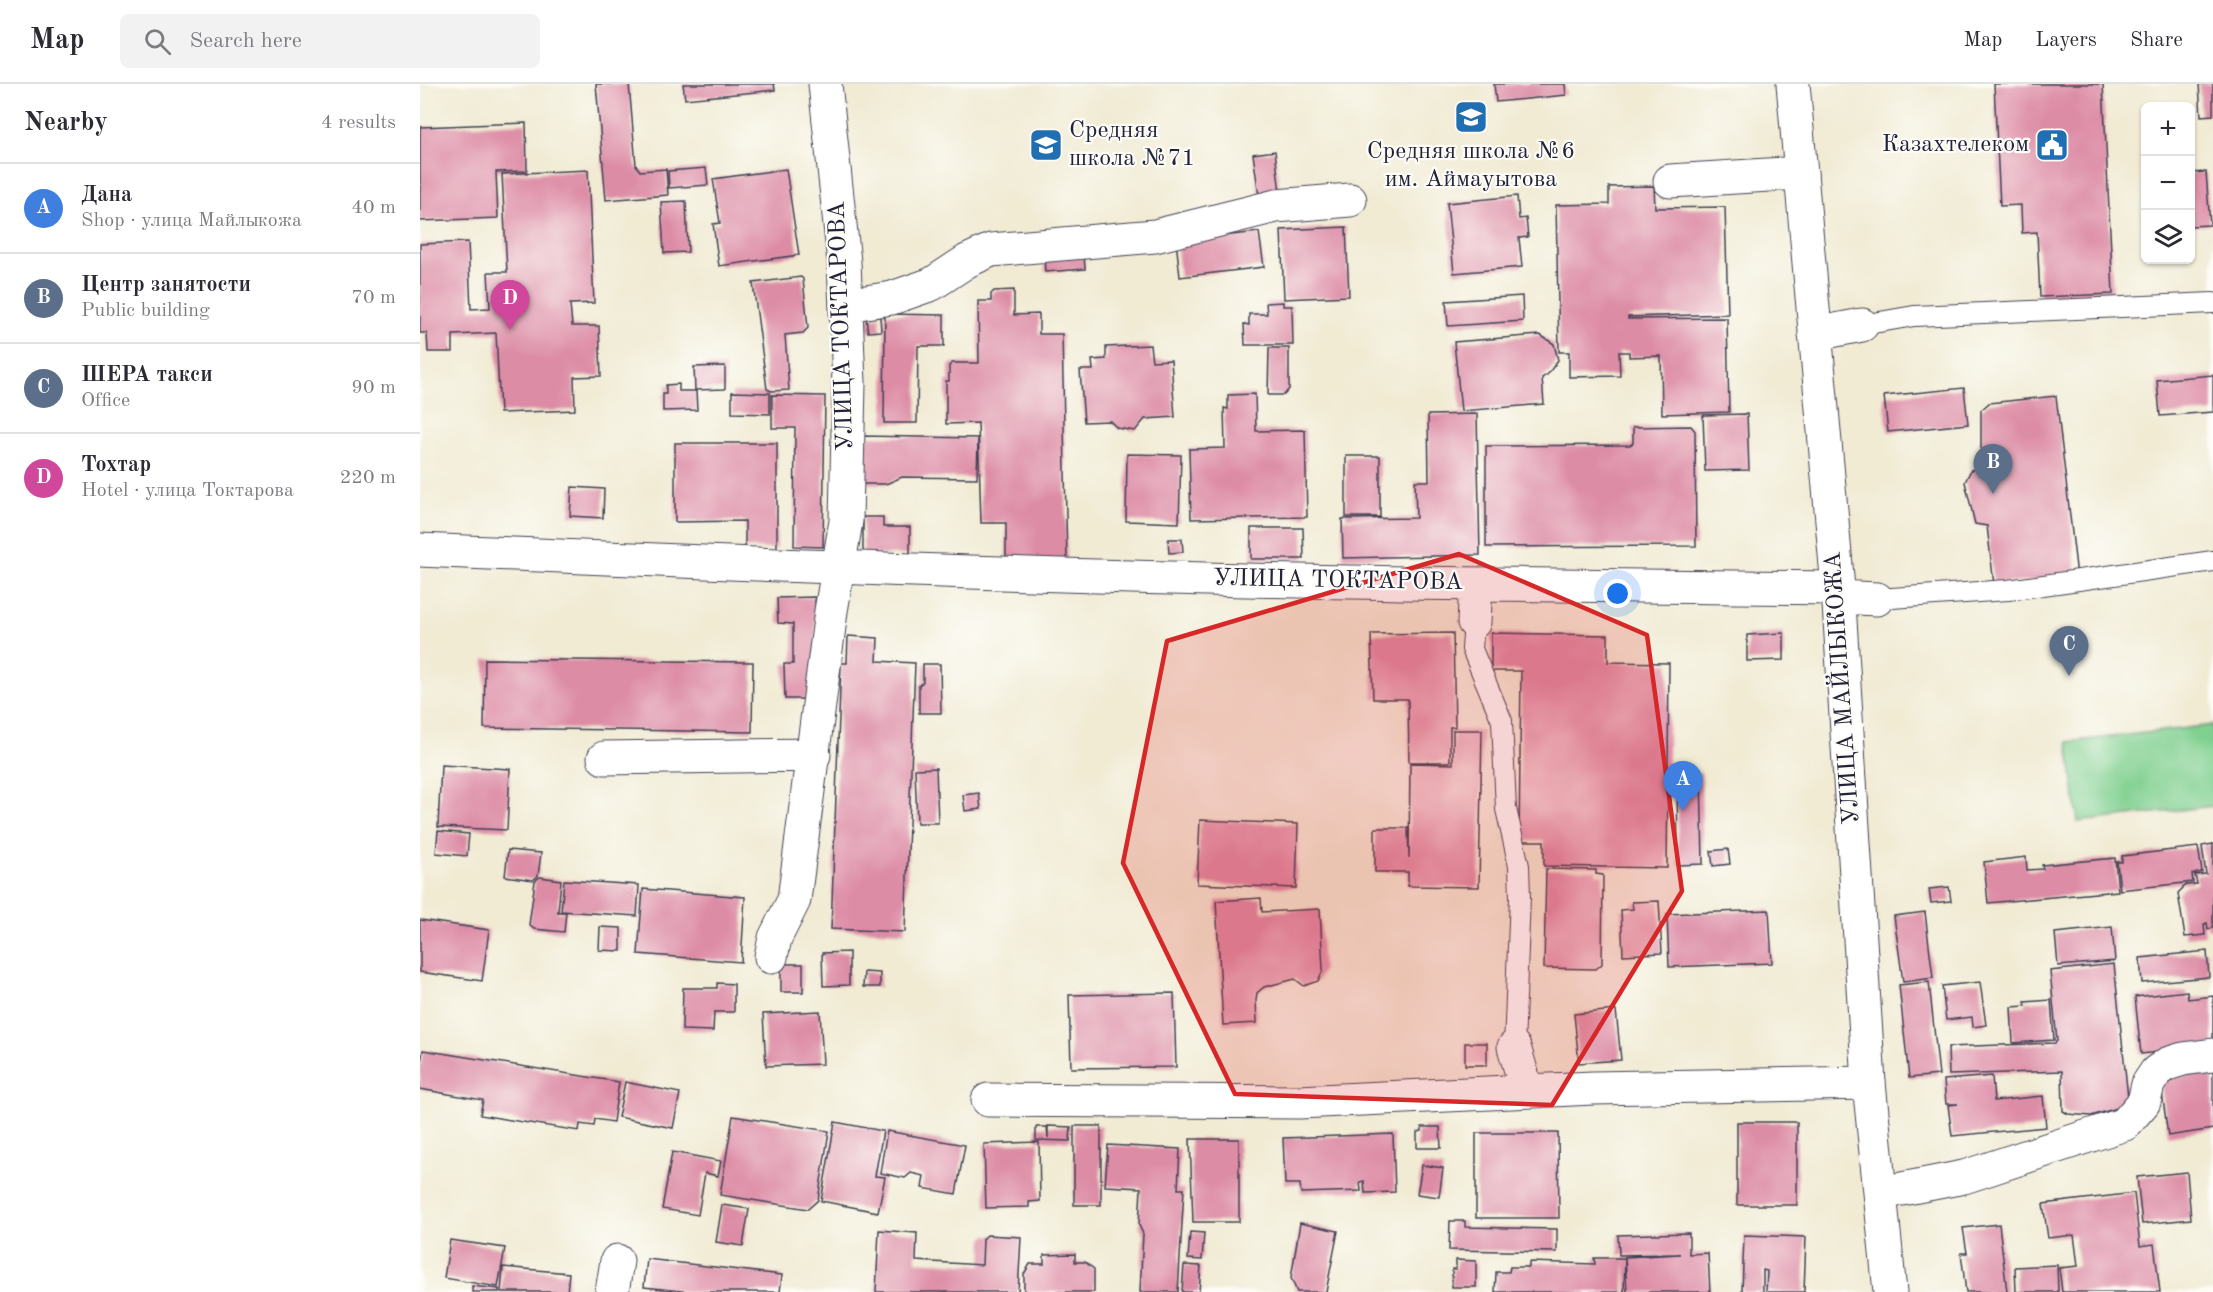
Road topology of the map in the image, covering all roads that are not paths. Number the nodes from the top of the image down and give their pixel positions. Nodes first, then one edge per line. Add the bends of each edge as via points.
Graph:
1 (825, 84) edge
2 (1793, 84) edge
3 (1801, 173) junction
4 (1670, 181) dead end
5 (1350, 200) dead end
6 (2213, 303) edge
7 (846, 305) junction
8 (1862, 325) joint
9 (1815, 334) junction
10 (420, 550) edge
11 (2213, 561) edge
12 (838, 568) junction
13 (1476, 584) junction
14 (1838, 593) junction
15 (1877, 599) joint
16 (1474, 622) joint
17 (814, 755) junction
18 (604, 758) dead end
19 (771, 957) dead end
20 (1514, 1047) joint
21 (2213, 1055) edge
22 (1869, 1083) junction
23 (1527, 1091) junction
24 (987, 1100) dead end
25 (1881, 1193) junction
26 (1890, 1292) edge

1 - 7 street, УЛИЦА ТОКТАРОВА
2 - 3 street, УЛИЦА МАЙЛЫКОЖА
3 - 4 street
3 - 9 street, УЛИЦА МАЙЛЫКОЖА
5 - 7 street via 1276,206 1155,236 991,250 933,284 892,298
6 - 8 lane via 1914,316
7 - 12 street, УЛИЦА ТОКТАРОВА via 846,521
8 - 9 street
9 - 14 street, УЛИЦА МАЙЛЫКОЖА
10 - 12 street, УЛИЦА ТОКТАРОВА
11 - 15 lane via 2008,590
12 - 13 street, УЛИЦА ТОКТАРОВА
12 - 17 street, УЛИЦА ТОКТАРОВА
13 - 14 street, УЛИЦА ТОКТАРОВА
13 - 16 street
14 - 15 street, УЛИЦА ТОКТАРОВА
14 - 22 street, УЛИЦА МАЙЛЫКОЖА
16 - 20 lane via 1472,649 1502,721 1506,808 1519,866
17 - 18 street
17 - 19 street, УЛИЦА ТОКТАРОВА via 794,900 775,938
20 - 23 street
21 - 25 street via 2183,1059 2156,1072 2144,1102 2125,1124 1964,1177
22 - 23 street
22 - 25 street, УЛИЦА МАЙЛЫКОЖА
23 - 24 street via 1299,1102
25 - 26 street, УЛИЦА МАЙЛЫКОЖА

